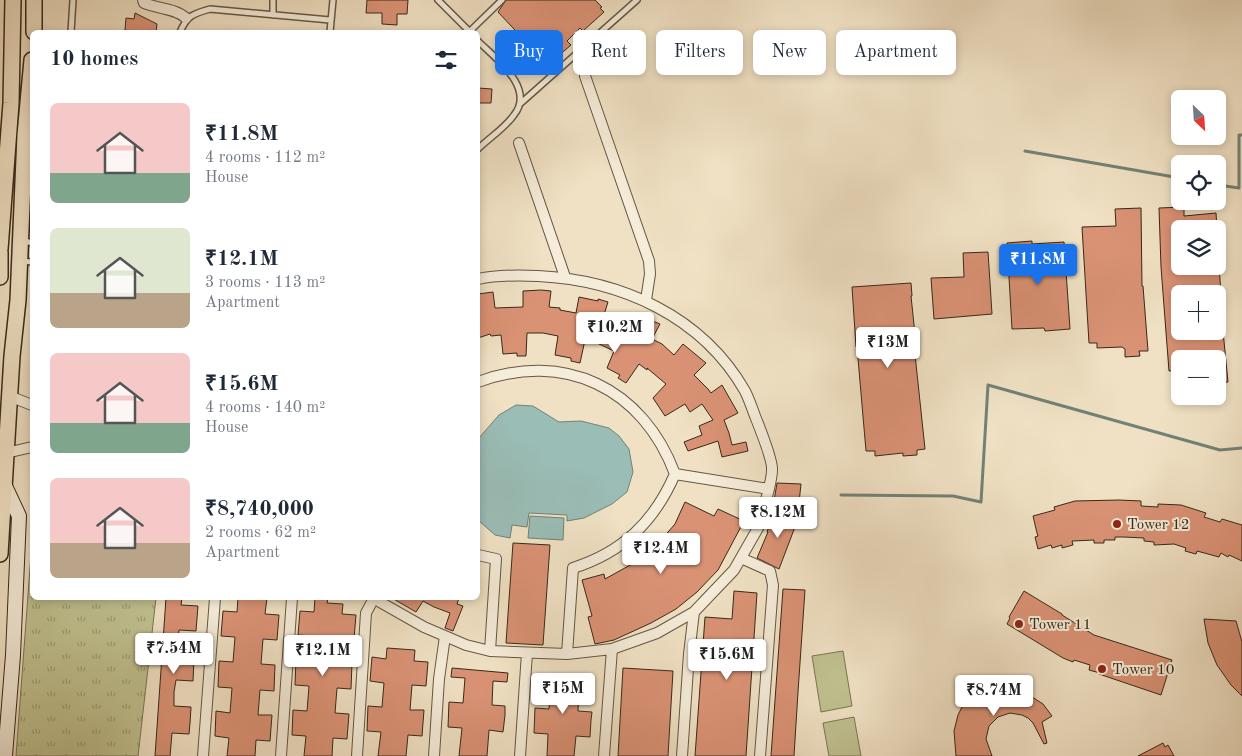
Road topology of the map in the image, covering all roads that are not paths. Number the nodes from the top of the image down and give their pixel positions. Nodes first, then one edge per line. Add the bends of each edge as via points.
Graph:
1 (13, 0) edge
2 (34, 0) edge
3 (73, 0) edge
4 (143, 0) edge
5 (273, 0) edge
6 (333, 0) edge
7 (438, 0) edge
8 (502, 0) edge
9 (637, 0) edge
10 (274, 15) junction
11 (186, 18) junction
12 (330, 20) junction
13 (34, 30) edge
14 (71, 30) edge
15 (181, 30) edge
16 (330, 30) edge
17 (468, 30) edge
18 (472, 30) edge
19 (480, 42) edge
20 (585, 76) dead end
21 (30, 85) edge
22 (521, 103) junction
23 (519, 143) dead end
24 (4, 144) edge
25 (480, 147) edge
26 (29, 156) edge
27 (27, 242) edge
28 (0, 250) edge
29 (26, 261) edge
30 (480, 276) edge
31 (0, 277) edge
32 (565, 277) junction
33 (646, 300) junction
34 (480, 381) edge
35 (9, 396) junction
36 (30, 404) edge
37 (30, 447) edge
38 (6, 453) junction
39 (675, 474) junction
40 (4, 484) junction
41 (769, 489) junction
42 (0, 554) edge
43 (480, 555) edge
44 (741, 558) junction
45 (215, 600) edge
46 (292, 600) edge
47 (374, 600) edge
48 (378, 600) edge
49 (694, 612) junction
50 (445, 636) junction
51 (612, 649) junction
52 (490, 651) junction
53 (527, 654) junction
54 (567, 654) junction
55 (5, 756) edge
56 (203, 756) edge
57 (282, 756) edge
58 (357, 756) edge
59 (434, 756) edge
60 (520, 756) edge
61 (604, 756) edge
62 (682, 756) edge
63 (760, 756) edge

1 - 24 main road
2 - 13 main road
3 - 14 lane
4 - 11 street via 152,6 179,12
5 - 10 lane
6 - 12 lane
7 - 17 lane
8 - 18 lane
9 - 22 lane
10 - 11 lane via 210,9
10 - 12 lane
11 - 15 lane
12 - 16 lane
19 - 22 lane via 515,81 521,93
20 - 33 street via 649,261
21 - 26 main road via 26,135
22 - 25 lane via 515,115
23 - 32 street
24 - 26 street
24 - 28 main road
26 - 27 main road
27 - 29 main road
28 - 31 main road
29 - 35 main road
30 - 32 street
32 - 33 street via 604,285
33 - 41 street via 710,345 741,384 773,469
34 - 39 street via 536,370 567,374 596,384 623,400 646,420 663,446
35 - 36 street
35 - 38 main road
37 - 38 street
38 - 40 main road
39 - 41 street
39 - 54 street via 652,515 631,538 604,556 573,568
40 - 42 main road
40 - 55 street via 19,516
41 - 44 street via 758,528
43 - 52 street via 496,559
44 - 49 street via 734,570
44 - 63 street via 770,572 773,585
45 - 56 street
46 - 57 street
47 - 58 street via 366,614
48 - 50 street
49 - 51 street via 657,633
49 - 62 street
50 - 52 street
50 - 59 street
51 - 54 street
51 - 61 street
52 - 53 street
53 - 54 street
53 - 60 street

